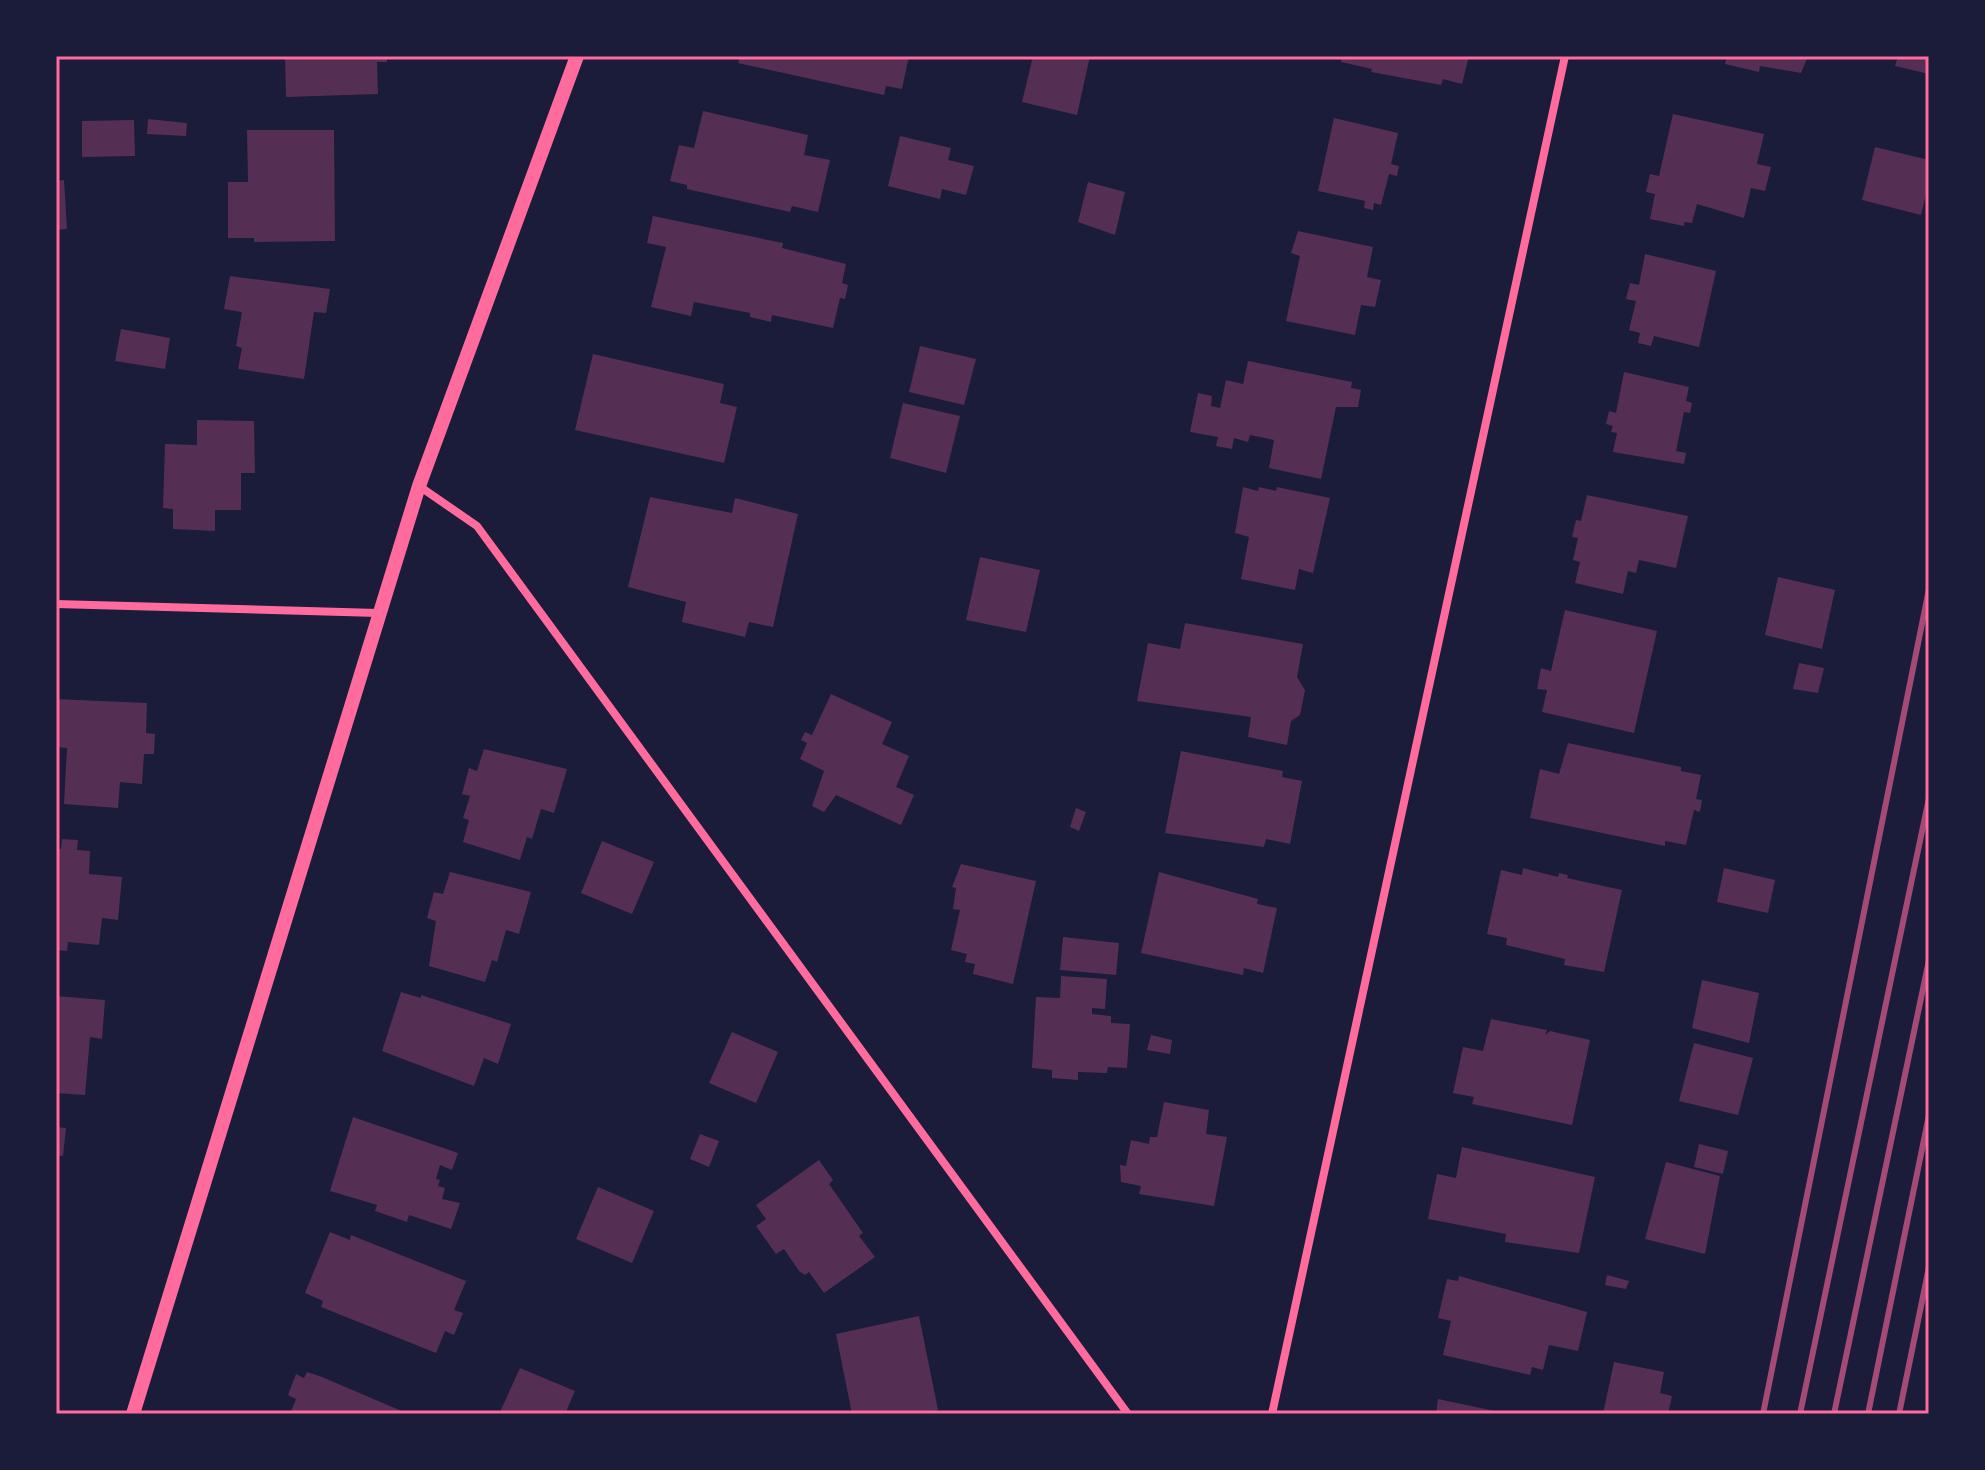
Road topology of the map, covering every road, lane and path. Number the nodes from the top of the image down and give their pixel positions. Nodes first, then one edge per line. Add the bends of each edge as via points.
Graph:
1 (577, 56) edge
2 (1565, 56) edge
3 (419, 486) junction
4 (56, 604) edge
5 (378, 613) junction
6 (133, 1414) edge
7 (1128, 1414) edge
8 (1272, 1414) edge

1 - 3 street
2 - 8 street
3 - 5 street
3 - 7 street via 477,526
4 - 5 street
5 - 6 street

